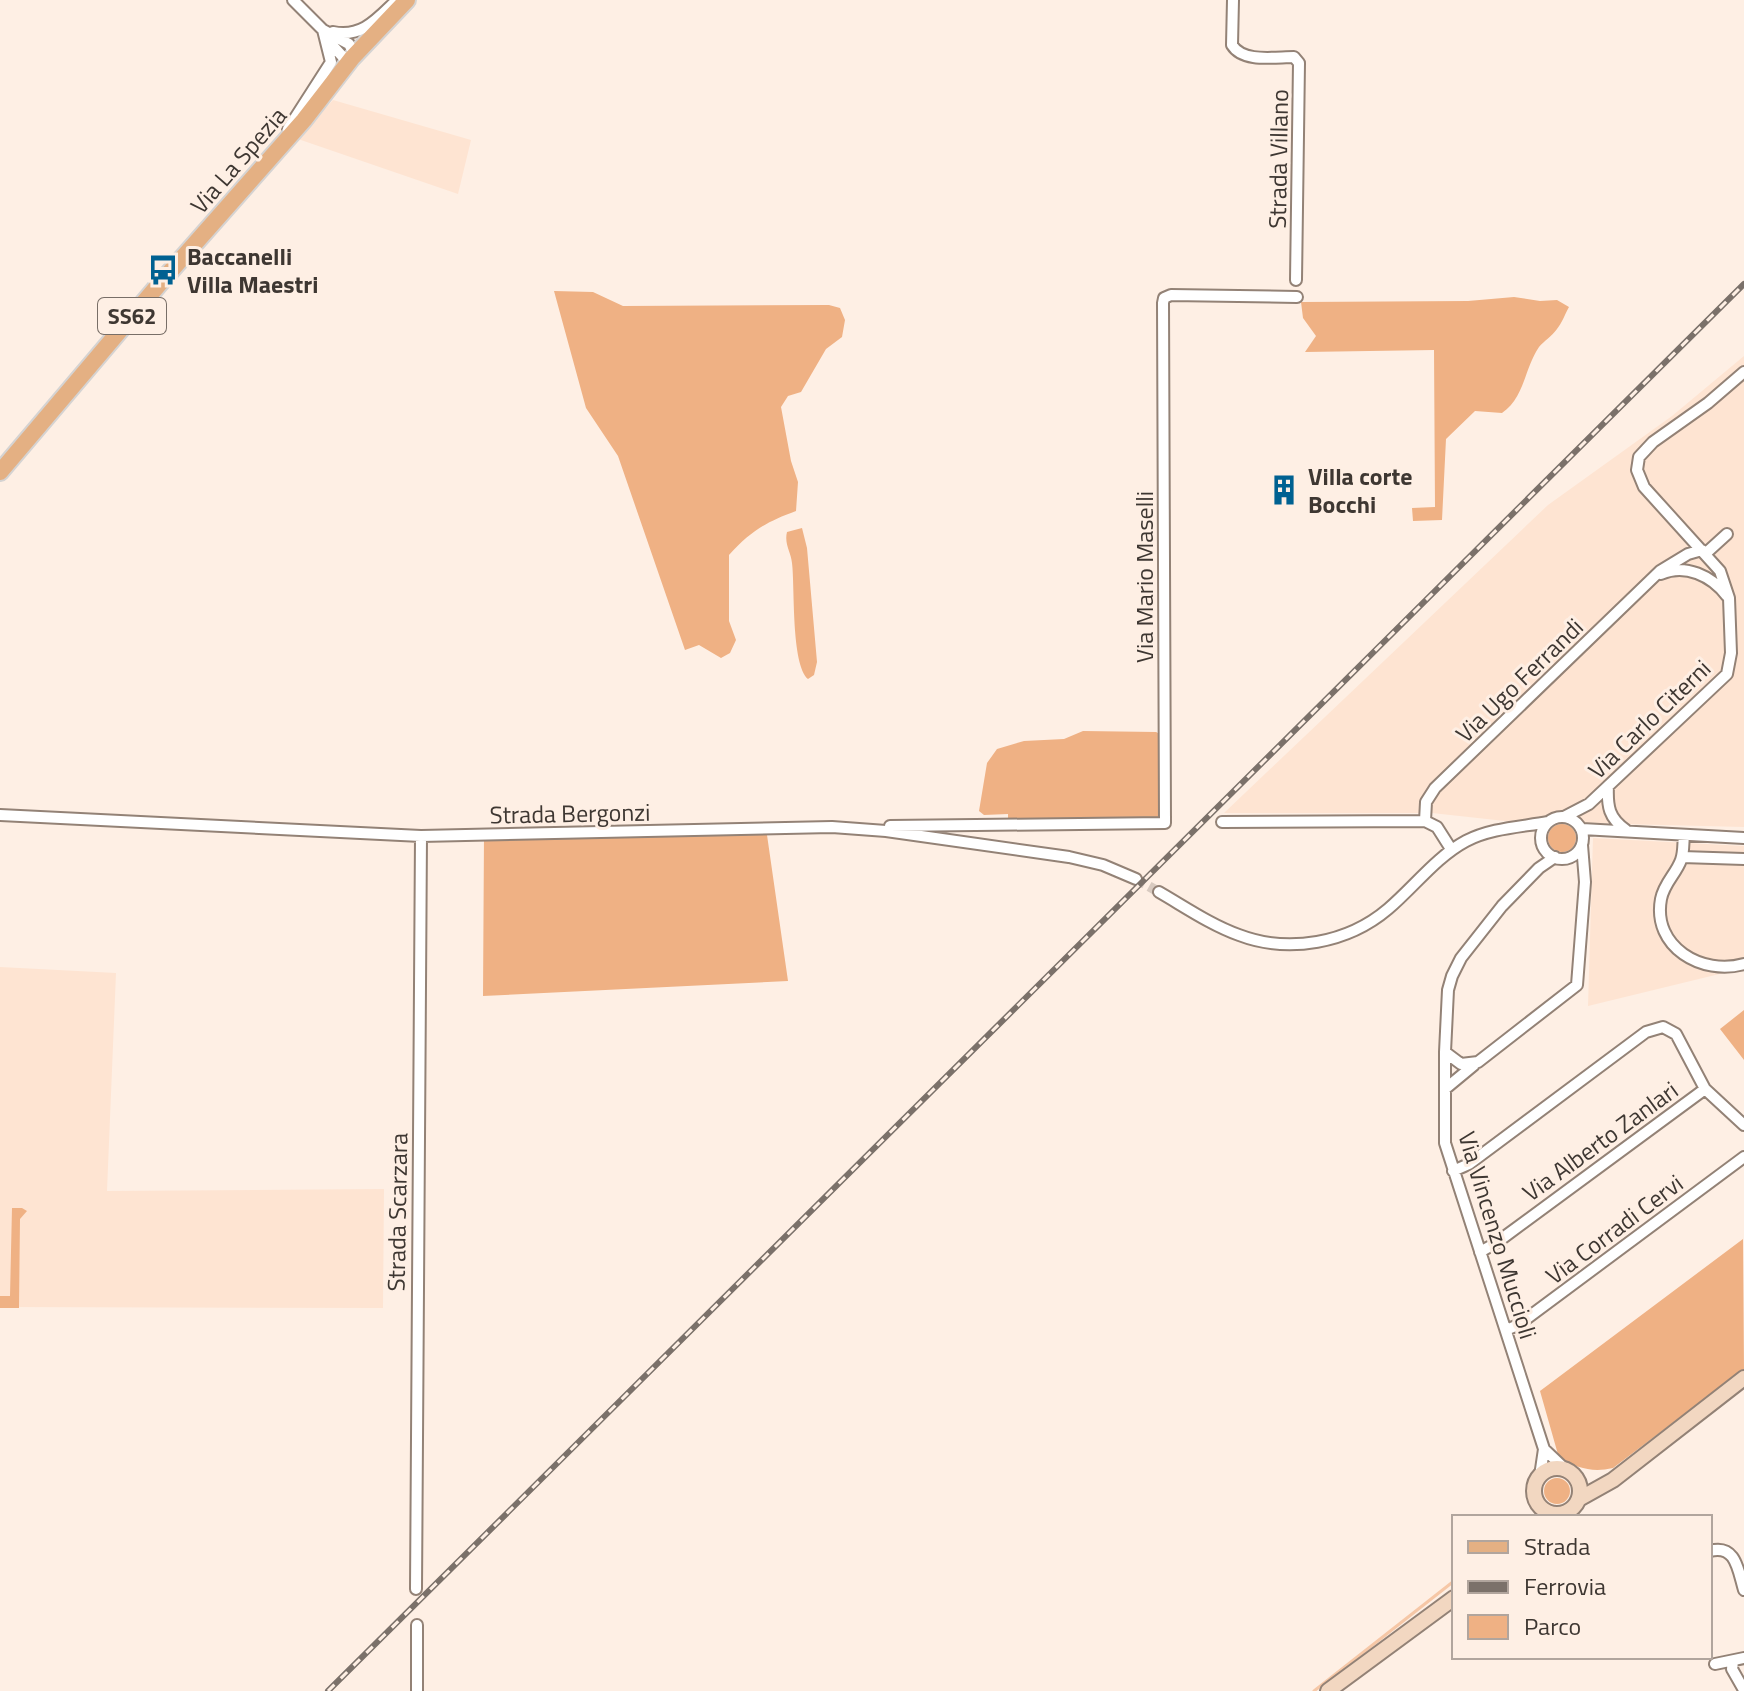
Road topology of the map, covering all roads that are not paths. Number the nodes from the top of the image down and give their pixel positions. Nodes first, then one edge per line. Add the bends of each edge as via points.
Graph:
1 (293, 0) edge
2 (397, 0) edge
3 (407, 0) edge
4 (1233, 0) edge
5 (323, 30) junction
6 (352, 58) junction
7 (267, 163) junction
8 (1296, 280) dead end
9 (1297, 297) dead end
10 (1744, 372) edge
11 (0, 472) edge
12 (1682, 529) junction
13 (1727, 534) dead end
14 (1704, 552) junction
15 (1681, 557) junction
16 (1681, 570) junction
17 (1656, 576) junction
18 (1729, 598) junction
19 (1608, 786) junction
20 (1589, 804) junction
21 (0, 815) edge
22 (1564, 817) junction
23 (1425, 821) junction
24 (1222, 822) dead end
25 (1548, 822) junction
26 (999, 826) junction
27 (1522, 827) junction
28 (852, 828) junction
29 (1581, 828) junction
30 (1599, 830) junction
31 (1627, 832) junction
32 (1684, 835) junction
33 (421, 836) junction
34 (1744, 838) edge
35 (1542, 842) junction
36 (1582, 844) junction
37 (991, 845) junction
38 (1451, 849) junction
39 (1682, 857) junction
40 (1558, 858) junction
41 (1744, 859) edge
42 (1539, 868) junction
43 (1136, 879) tunnel mouth
44 (1585, 882) junction
45 (1159, 892) tunnel mouth
46 (1744, 964) edge
47 (1445, 1052) junction
48 (1478, 1062) junction
49 (1445, 1089) junction
50 (1705, 1089) junction
51 (1744, 1125) edge
52 (1744, 1157) edge
53 (1453, 1171) junction
54 (1480, 1252) junction
55 (1506, 1330) junction
56 (1744, 1378) edge
57 (1544, 1449) junction
58 (1624, 1470) junction
59 (1570, 1473) junction
60 (1540, 1476) junction
61 (1579, 1499) junction
62 (1539, 1510) edge
63 (1558, 1515) edge
64 (1712, 1551) edge
65 (416, 1589) dead end
66 (1744, 1590) edge
67 (1452, 1599) edge
68 (417, 1625) dead end
69 (1712, 1660) edge
70 (1740, 1670) edge
71 (417, 1691) edge
72 (1328, 1691) edge

1 - 5 street
2 - 5 street via 367,28 354,33
3 - 6 main road, SS62
4 - 8 street, Strada Villano via 1234,50 1244,56 1298,59
5 - 6 street via 335,50
5 - 7 street via 331,62
6 - 7 main road, Via La Spezia / SS62
7 - 11 main road, Via La Spezia / SS62
9 - 26 street, Via Mario Maselli via 1164,298 1165,823
10 - 12 street via 1639,457 1640,481
12 - 14 street
12 - 15 street via 1686,544
13 - 14 street
14 - 15 street, Via Ugo Ferrandi
14 - 16 street
14 - 18 street via 1720,571
15 - 17 street, Via Ugo Ferrandi
16 - 17 street
16 - 18 street via 1705,577
17 - 23 street, Via Ugo Ferrandi via 1429,794
18 - 19 street, Via Carlo Citerni via 1727,674
19 - 20 street, Via Carlo Citerni
19 - 31 street via 1609,812
20 - 22 street, Via Carlo Citerni
20 - 29 street, Via Carlo Citerni
21 - 33 street, Strada Bergonzi
22 - 25 street
22 - 29 street
23 - 24 street
23 - 38 street via 1437,827
25 - 27 street
25 - 35 street
26 - 28 street, Via Mario Maselli
26 - 37 street via 992,832
27 - 35 street
27 - 38 street via 1489,832
28 - 33 street, Strada Bergonzi
28 - 37 street, Strada Bergonzi
29 - 30 street
29 - 36 street
30 - 31 street
30 - 36 street
31 - 32 street
32 - 34 street
32 - 39 street
33 - 65 street, Strada Scarzara
35 - 40 street
35 - 42 street
36 - 40 street via 1575,854
36 - 44 street
37 - 43 street, Strada Bergonzi via 1087,861
38 - 45 street via 1386,911 1354,931 1321,941 1281,944 1242,936
39 - 41 street
39 - 46 street via 1660,903 1668,938 1697,963 1723,968
40 - 42 street, Via Vincenzo Muccioli
40 - 44 street
42 - 47 street, Via Vincenzo Muccioli via 1473,941 1452,976
44 - 48 street via 1577,985
47 - 48 street via 1461,1064
47 - 49 street, Via Vincenzo Muccioli
48 - 49 street
49 - 53 street, Via Vincenzo Muccioli via 1445,1143
50 - 51 street
50 - 53 street via 1676,1034 1667,1028 1652,1029
50 - 54 street, Via Alberto Zanlari
52 - 55 street, Via Corradi Cervi
53 - 54 street, Via Vincenzo Muccioli
54 - 55 street, Via Vincenzo Muccioli
55 - 57 street, Via Vincenzo Muccioli
56 - 58 street
57 - 59 street
57 - 60 street
58 - 59 street via 1597,1481
58 - 61 street
59 - 60 street via 1552,1469
59 - 61 street via 1580,1487
60 - 62 street via 1535,1489
61 - 63 street
62 - 63 street
64 - 66 street via 1729,1552 1734,1558
67 - 72 street
68 - 71 street
69 - 70 street

